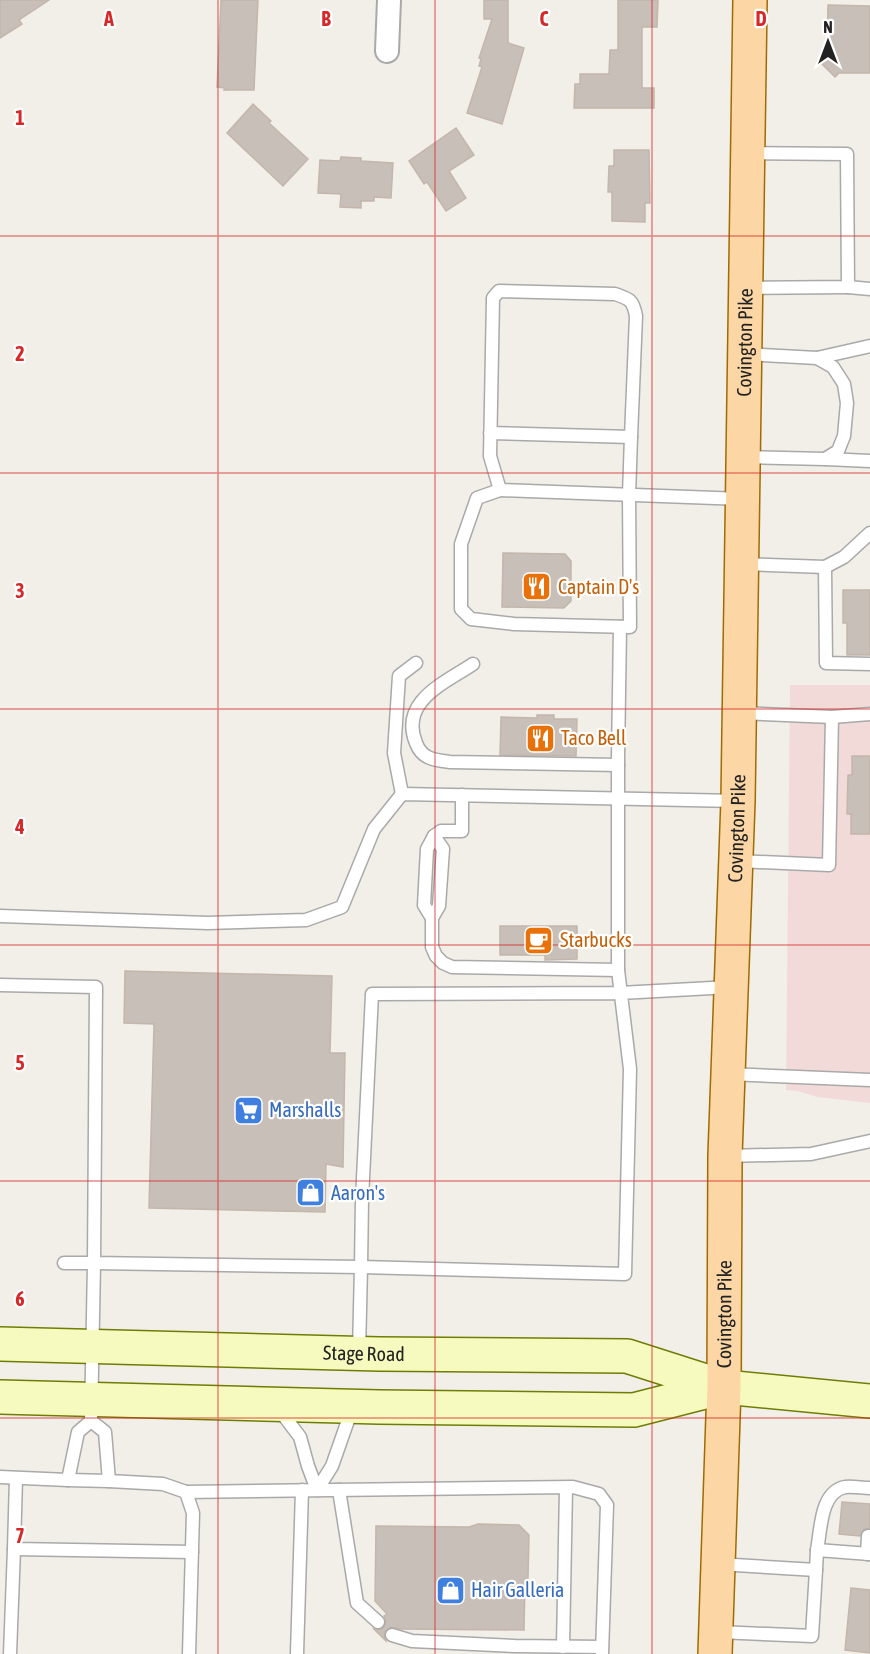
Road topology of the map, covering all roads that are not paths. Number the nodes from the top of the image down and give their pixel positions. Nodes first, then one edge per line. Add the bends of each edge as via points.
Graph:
1 (389, 0) edge
2 (750, 0) edge
3 (387, 51) dead end
4 (748, 153) junction
5 (848, 286) junction
6 (746, 288) junction
7 (870, 289) edge
8 (870, 346) edge
9 (745, 354) junction
10 (817, 358) junction
11 (490, 433) junction
12 (631, 437) junction
13 (744, 457) junction
14 (825, 459) junction
15 (870, 461) edge
16 (500, 490) junction
17 (629, 495) junction
18 (743, 499) junction
19 (870, 533) edge
20 (742, 564) junction
21 (825, 567) junction
22 (620, 627) junction
23 (416, 663) dead end
24 (473, 664) dead end
25 (870, 664) edge
26 (740, 713) junction
27 (870, 714) edge
28 (832, 717) junction
29 (618, 765) junction
30 (402, 794) junction
31 (462, 795) junction
32 (619, 798) junction
33 (738, 801) junction
34 (736, 861) junction
35 (0, 916) edge
36 (618, 970) junction
37 (0, 985) edge
38 (731, 987) junction
39 (620, 993) junction
40 (728, 1074) junction
41 (870, 1080) edge
42 (870, 1141) edge
43 (725, 1156) junction
44 (64, 1263) dead end
45 (94, 1263) junction
46 (361, 1267) junction
47 (0, 1344) edge
48 (93, 1346) junction
49 (359, 1353) junction
50 (724, 1387) junction
51 (0, 1397) edge
52 (870, 1401) edge
53 (276, 1404) junction
54 (354, 1406) junction
55 (92, 1410) junction
56 (0, 1477) edge
57 (16, 1478) junction
58 (68, 1480) junction
59 (109, 1481) junction
60 (566, 1488) junction
61 (870, 1488) edge
62 (302, 1490) junction
63 (318, 1490) junction
64 (339, 1490) junction
65 (186, 1492) junction
66 (868, 1536) dead end
67 (14, 1549) junction
68 (817, 1550) junction
69 (192, 1552) junction
70 (868, 1554) edge
71 (717, 1564) junction
72 (816, 1570) junction
73 (378, 1622) dead end
74 (392, 1635) dead end
75 (715, 1643) edge
76 (563, 1647) junction
77 (602, 1651) edge
78 (10, 1654) edge
79 (189, 1654) edge
80 (297, 1654) edge

1 - 3 street
2 - 4 main road, Covington Pike
4 - 5 lane via 847,154
4 - 6 main road, Covington Pike
5 - 6 lane
5 - 7 lane
6 - 9 main road, Covington Pike
8 - 10 lane
9 - 10 lane
9 - 13 main road, Covington Pike
10 - 14 lane via 833,367 844,384 847,403 844,436 838,451
11 - 12 lane
11 - 12 lane via 493,298 499,291 615,294 628,299 636,316
11 - 16 lane via 490,456
12 - 17 lane
13 - 14 lane
13 - 18 main road, Covington Pike
14 - 15 lane
16 - 17 lane
16 - 22 lane via 477,498 461,544 461,609 471,619 514,624
17 - 18 lane
17 - 22 lane via 630,627
18 - 20 main road, Covington Pike
19 - 21 lane via 844,557
20 - 21 lane
20 - 26 main road, Covington Pike
21 - 25 lane via 826,663
22 - 29 lane
23 - 30 lane via 399,676 394,753
24 - 29 lane via 433,690 417,706 412,734 418,750 427,758 450,762
26 - 28 lane
26 - 33 main road, Covington Pike
27 - 28 lane
28 - 34 lane via 829,865
29 - 32 lane
30 - 31 lane
30 - 35 lane via 374,829 342,907 306,920 208,923
31 - 32 lane
31 - 36 lane via 462,831 441,831 427,849 424,905 432,918 432,947 436,956 452,967
32 - 33 lane
32 - 36 lane
33 - 34 main road, Covington Pike
34 - 38 main road, Covington Pike
36 - 39 lane
37 - 45 lane via 96,987
38 - 39 lane
38 - 40 main road, Covington Pike
39 - 46 lane via 372,994
39 - 46 lane via 630,1068 625,1274
40 - 41 lane
40 - 43 main road, Covington Pike
42 - 43 lane via 811,1154
43 - 50 main road, Covington Pike
44 - 45 lane
45 - 46 lane
45 - 48 lane
46 - 49 lane
47 - 48 main road, Stage Road
48 - 49 main road, Stage Road
48 - 55 lane
49 - 50 main road, Stage Road via 627,1356
50 - 52 main road, Stage Road
50 - 54 main road, Stage Road via 634,1410
50 - 71 main road, Covington Pike
51 - 55 main road, Stage Road
53 - 54 main road, Stage Road
53 - 55 main road, Stage Road
53 - 63 lane via 300,1437
54 - 63 lane via 332,1466
55 - 58 lane via 78,1432
55 - 59 lane via 105,1432
56 - 57 lane
57 - 58 lane
57 - 67 lane
58 - 59 lane
59 - 65 lane via 163,1484
60 - 64 lane
60 - 76 lane
60 - 77 lane via 599,1494 607,1505
61 - 68 lane via 845,1487 830,1496
62 - 63 lane
62 - 65 lane
62 - 80 lane
63 - 64 lane
64 - 73 lane via 357,1603
65 - 69 lane via 193,1514
66 - 70 lane
67 - 69 lane
67 - 78 lane
68 - 70 lane
68 - 72 lane
69 - 79 lane
71 - 72 lane
71 - 75 main road, Covington Pike
72 - 75 lane via 812,1636
74 - 76 lane via 412,1641
76 - 77 lane

